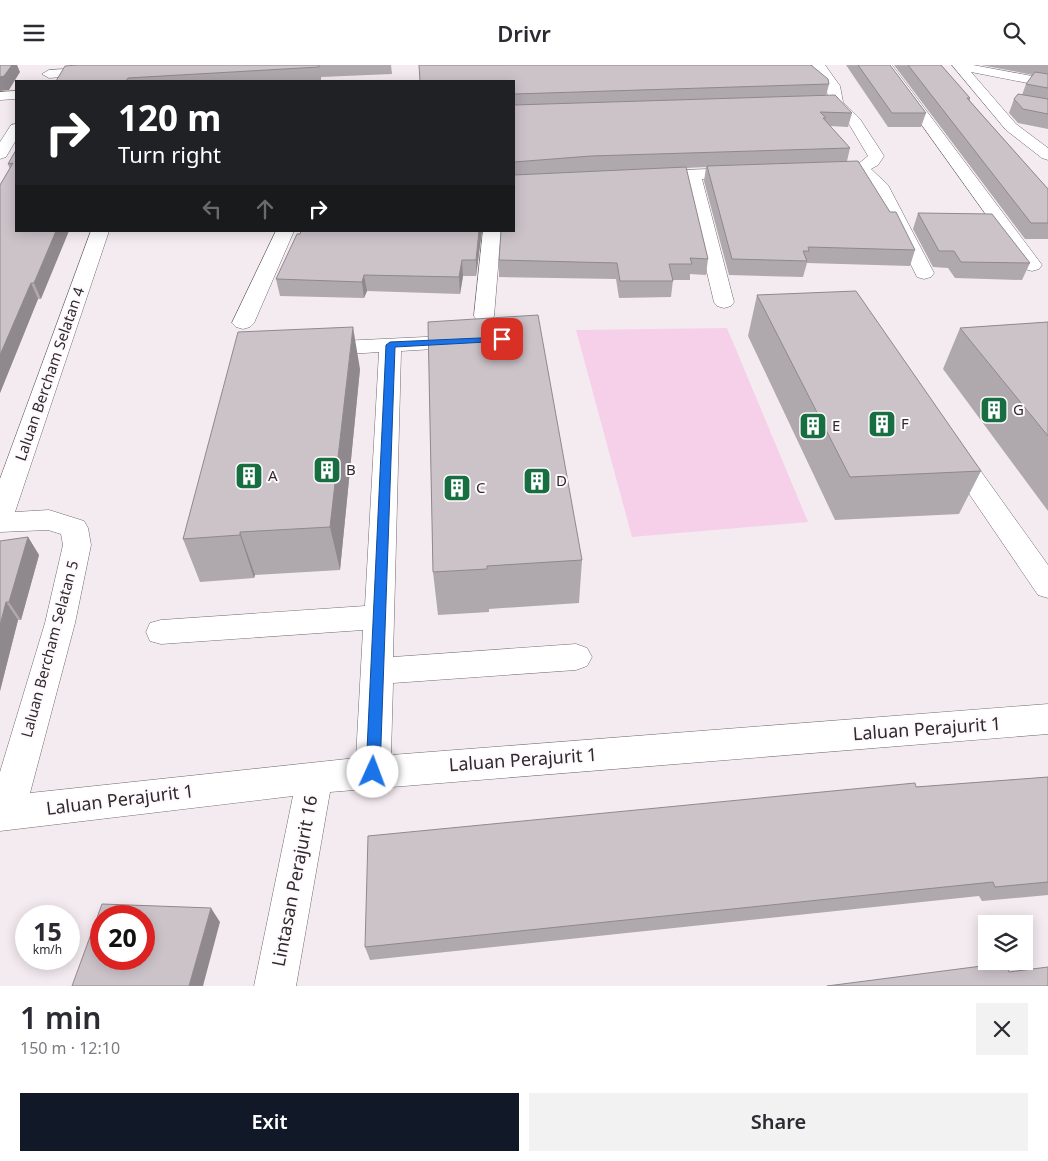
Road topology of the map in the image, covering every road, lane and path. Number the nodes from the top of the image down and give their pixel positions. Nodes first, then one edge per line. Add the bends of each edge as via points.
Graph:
1 (818, 65) edge
2 (885, 65) edge
3 (958, 65) edge
4 (116, 70) edge
5 (50, 73) edge
6 (1048, 83) edge
7 (15, 95) edge
8 (0, 96) edge
9 (985, 96) junction
10 (1003, 100) dead end
11 (818, 103) edge
12 (836, 103) junction
13 (1011, 127) junction
14 (15, 130) edge
15 (1048, 134) edge
16 (0, 154) edge
17 (1048, 155) edge
18 (860, 169) junction
19 (840, 170) edge
20 (761, 172) edge
21 (692, 174) junction
22 (636, 176) edge
23 (100, 232) edge
24 (285, 232) edge
25 (492, 232) edge
26 (1032, 265) dead end
27 (924, 273) dead end
28 (724, 302) dead end
29 (484, 316) edge
30 (243, 323) dead end
31 (484, 340) edge
32 (390, 345) junction
33 (301, 350) edge
34 (942, 434) edge
35 (0, 516) edge
36 (0, 522) edge
37 (1048, 587) edge
38 (379, 617) junction
39 (161, 632) dead end
40 (576, 657) dead end
41 (377, 671) junction
42 (1048, 719) edge
43 (373, 772) junction
44 (315, 777) junction
45 (3, 814) edge
46 (275, 986) edge

1 - 12 street via 833,86
2 - 26 street
3 - 6 street
3 - 9 street
4 - 5 street
7 - 8 street
9 - 10 street
9 - 13 street
11 - 12 street
12 - 18 street via 855,122 876,156
13 - 15 street
13 - 17 street
14 - 16 street
18 - 19 street
18 - 27 street via 880,185
20 - 21 street
21 - 22 street
21 - 28 street
23 - 35 street, Laluan Bercham Selatan 4
24 - 30 street
25 - 29 street
31 - 32 street
32 - 33 street
32 - 38 street
34 - 37 street
36 - 45 street, Laluan Bercham Selatan 5 via 49,520 74,528 77,545 60,623
38 - 39 street
38 - 41 street
40 - 41 street
41 - 43 street
42 - 43 street, Laluan Perajurit 1
43 - 44 street, Laluan Perajurit 1
44 - 45 street, Laluan Perajurit 1
44 - 46 street, Lintasan Perajurit 16

